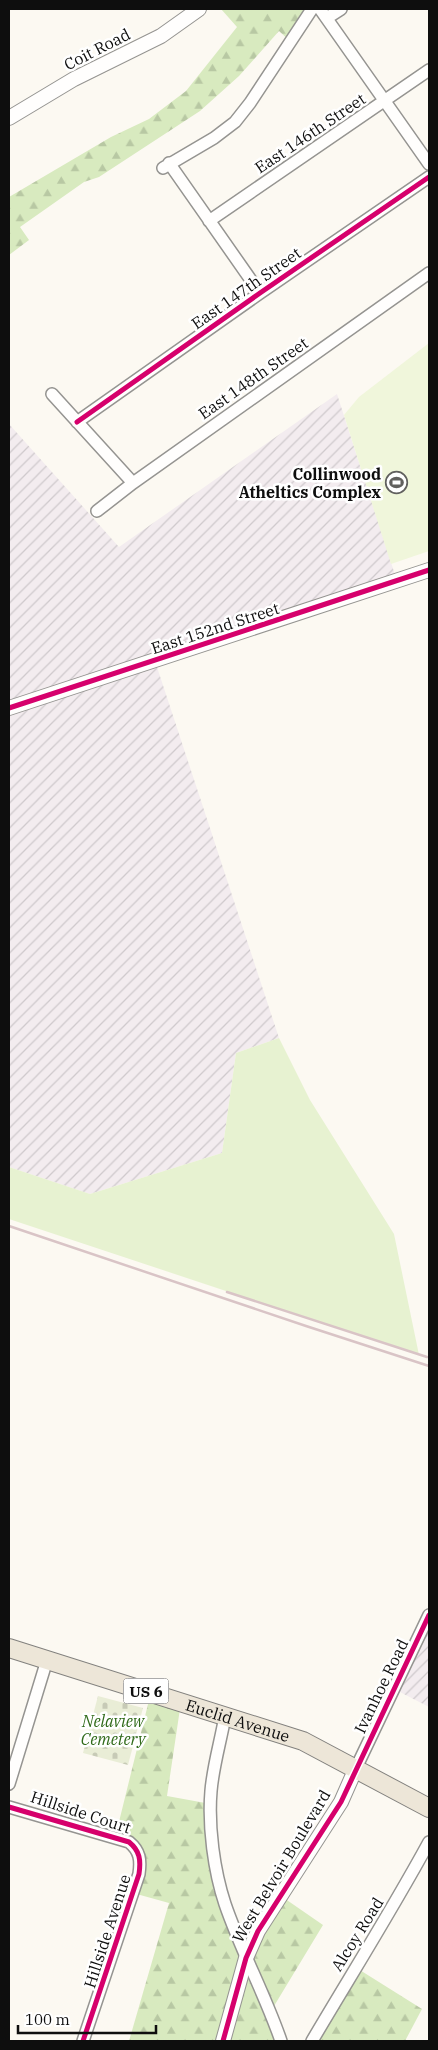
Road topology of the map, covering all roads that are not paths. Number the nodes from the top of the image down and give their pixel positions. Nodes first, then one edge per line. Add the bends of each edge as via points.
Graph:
1 (199, 9) edge
2 (312, 9) edge
3 (341, 9) edge
4 (324, 13) edge
5 (429, 70) edge
6 (385, 101) junction
7 (9, 118) edge
8 (429, 164) edge
9 (429, 177) edge
10 (209, 222) junction
11 (429, 273) edge
12 (260, 293) junction
13 (52, 394) dead end
14 (78, 422) junction
15 (133, 483) junction
16 (97, 511) dead end
17 (429, 570) edge
18 (9, 708) edge
19 (429, 1615) edge
20 (9, 1648) edge
21 (47, 1660) junction
22 (225, 1716) junction
23 (356, 1768) junction
24 (9, 1784) edge
25 (9, 1807) edge
26 (429, 1808) edge
27 (429, 1842) edge
28 (139, 1856) joint
29 (246, 1958) junction
30 (83, 2041) edge
31 (224, 2041) edge
32 (281, 2041) edge
33 (312, 2041) edge

1 - 7 street, Coit Road via 161,36 74,79
2 - 10 street via 235,122 166,165
3 - 4 street
4 - 6 street
5 - 6 street, East 146th Street
6 - 8 street
6 - 10 street, East 146th Street
9 - 12 street, East 147th Street
10 - 12 street
11 - 15 street, East 148th Street
12 - 14 street, East 147th Street
13 - 14 street
14 - 15 street
15 - 16 street, East 148th Street
17 - 18 street, East 152nd Street
19 - 23 street, Ivanhoe Road
20 - 21 main road, Euclid Avenue / US 6
21 - 22 main road, Euclid Avenue / US 6
21 - 24 street
22 - 23 main road, Euclid Avenue / US 6 via 303,1741
22 - 29 street via 211,1791 212,1846 224,1902
23 - 26 main road, Euclid Avenue / US 6
23 - 29 street, West Belvoir Boulevard via 341,1802 258,1931
25 - 28 street, Hillside Court via 129,1842
27 - 33 street, Alcoy Road
28 - 30 street, Hillside Avenue via 140,1874
29 - 31 street, West Belvoir Boulevard
29 - 32 street

